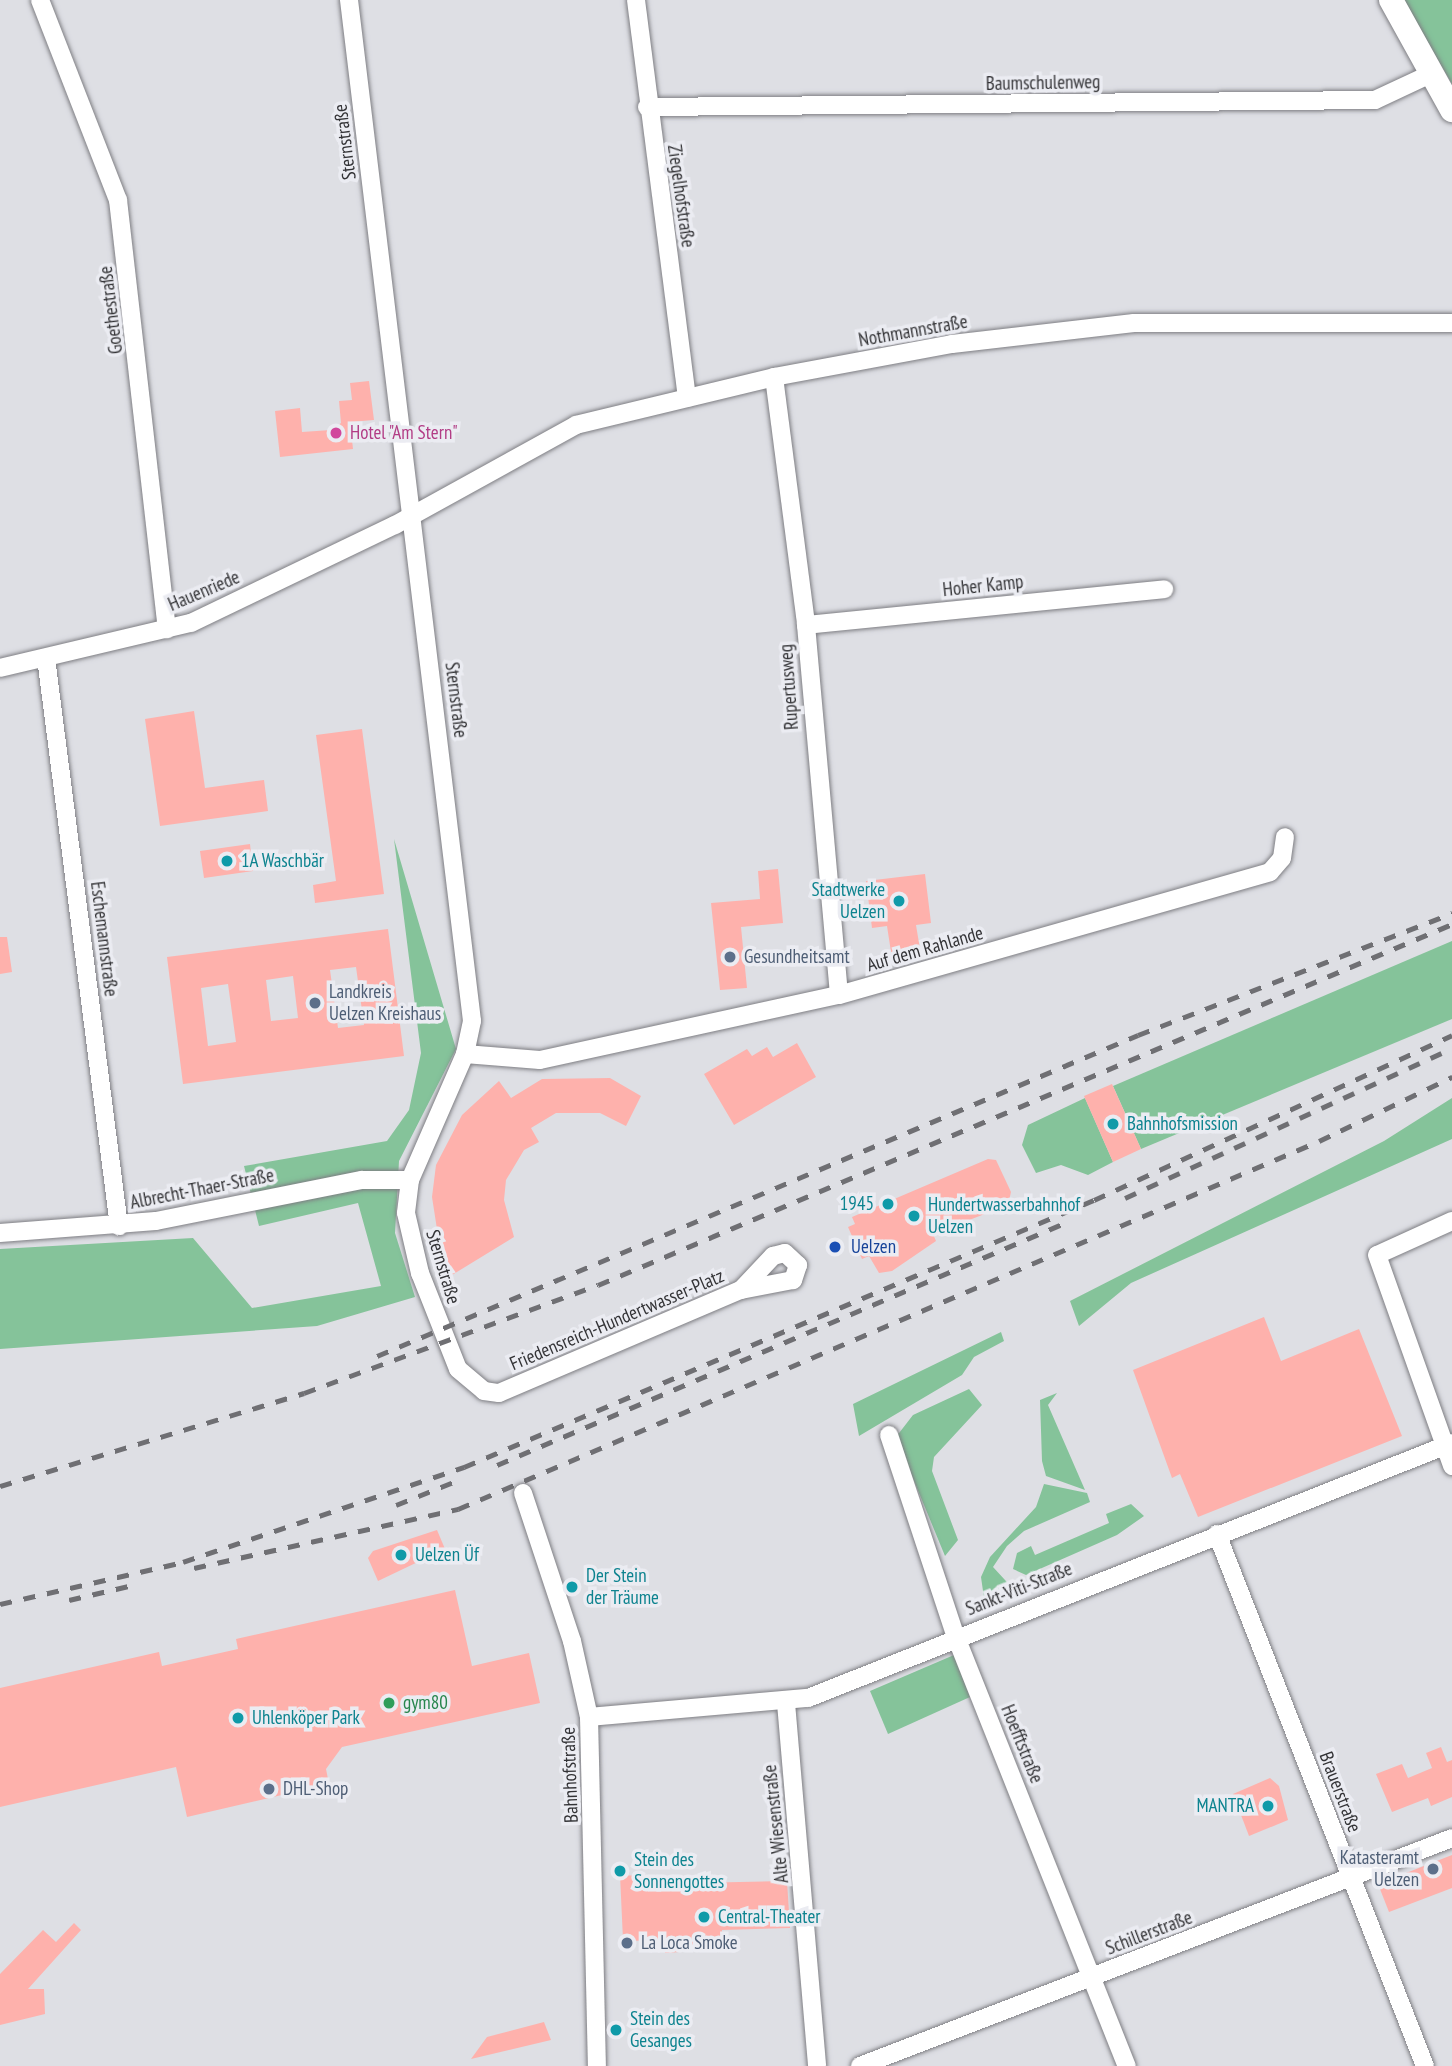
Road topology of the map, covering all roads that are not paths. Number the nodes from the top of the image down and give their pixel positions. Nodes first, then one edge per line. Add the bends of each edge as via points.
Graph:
1 (40, 0) edge
2 (349, 0) edge
3 (636, 0) edge
4 (1391, 0) edge
5 (1433, 73) junction
6 (647, 107) junction
7 (1452, 110) edge
8 (1452, 323) edge
9 (774, 377) junction
10 (687, 398) junction
11 (412, 517) junction
12 (1164, 589) dead end
13 (806, 625) junction
14 (167, 629) junction
15 (46, 658) junction
16 (0, 668) edge
17 (1285, 837) dead end
18 (839, 995) junction
19 (465, 1054) junction
20 (410, 1180) junction
21 (1452, 1221) edge
22 (119, 1226) junction
23 (0, 1233) edge
24 (741, 1290) dead end
25 (470, 1382) joint
26 (889, 1435) dead end
27 (1448, 1445) edge
28 (1452, 1466) edge
29 (523, 1493) dead end
30 (1217, 1534) junction
31 (957, 1637) junction
32 (786, 1703) junction
33 (589, 1717) junction
34 (1452, 1838) edge
35 (1351, 1878) junction
36 (1094, 1977) junction
37 (597, 2066) edge
38 (817, 2066) edge
39 (860, 2066) edge
40 (1128, 2066) edge
41 (1425, 2066) edge

1 - 14 street, Goethestraße via 118,200
2 - 11 street, Sternstraße
3 - 6 street, Ziegelhofstraße
4 - 5 main road
5 - 6 street, Baumschulenweg via 1375,100
5 - 7 main road
6 - 10 street, Ziegelhofstraße
8 - 9 street, Nothmannstraße via 1134,323 952,344
9 - 10 street, Nothmannstraße
9 - 13 street, Rupertusweg
10 - 11 street, Nothmannstraße via 540,439
11 - 14 street, Hauenriede
11 - 19 street, Sternstraße via 470,978 472,1021
12 - 13 street, Hoher Kamp
13 - 18 street, Rupertusweg
14 - 15 street, Hauenriede
15 - 16 street, Hauenriede
15 - 22 street, Eschemannstraße
17 - 18 street, Auf dem Rahlande via 1282,858 1270,872
18 - 19 street, Auf dem Rahlande via 540,1060
19 - 20 street, Sternstraße
20 - 22 street, Albrecht-Thaer-Straße via 362,1180
20 - 25 street, Sternstraße via 407,1213 420,1273 454,1362
21 - 27 street via 1377,1255
22 - 23 street, Albrecht-Thaer-Straße
24 - 25 street, Friedensreich-Hundertwasser-Platz via 499,1393
26 - 31 street, Hoefftstraße
27 - 28 street
27 - 30 street, Sankt-Viti-Straße
29 - 33 street, Bahnhofstraße via 572,1641
30 - 31 street, Sankt-Viti-Straße
30 - 35 street, Brauerstraße
31 - 32 street, Sankt-Viti-Straße
31 - 36 street, Hoefftstraße
32 - 33 street, Sankt-Viti-Straße via 615,1710
32 - 38 street, Alte Wiesenstraße
33 - 37 street, Bahnhofstraße
34 - 35 street, Schillerstraße
35 - 36 street, Schillerstraße
35 - 41 street, Brauerstraße
36 - 39 street, Schillerstraße
36 - 40 street, Hoefftstraße

